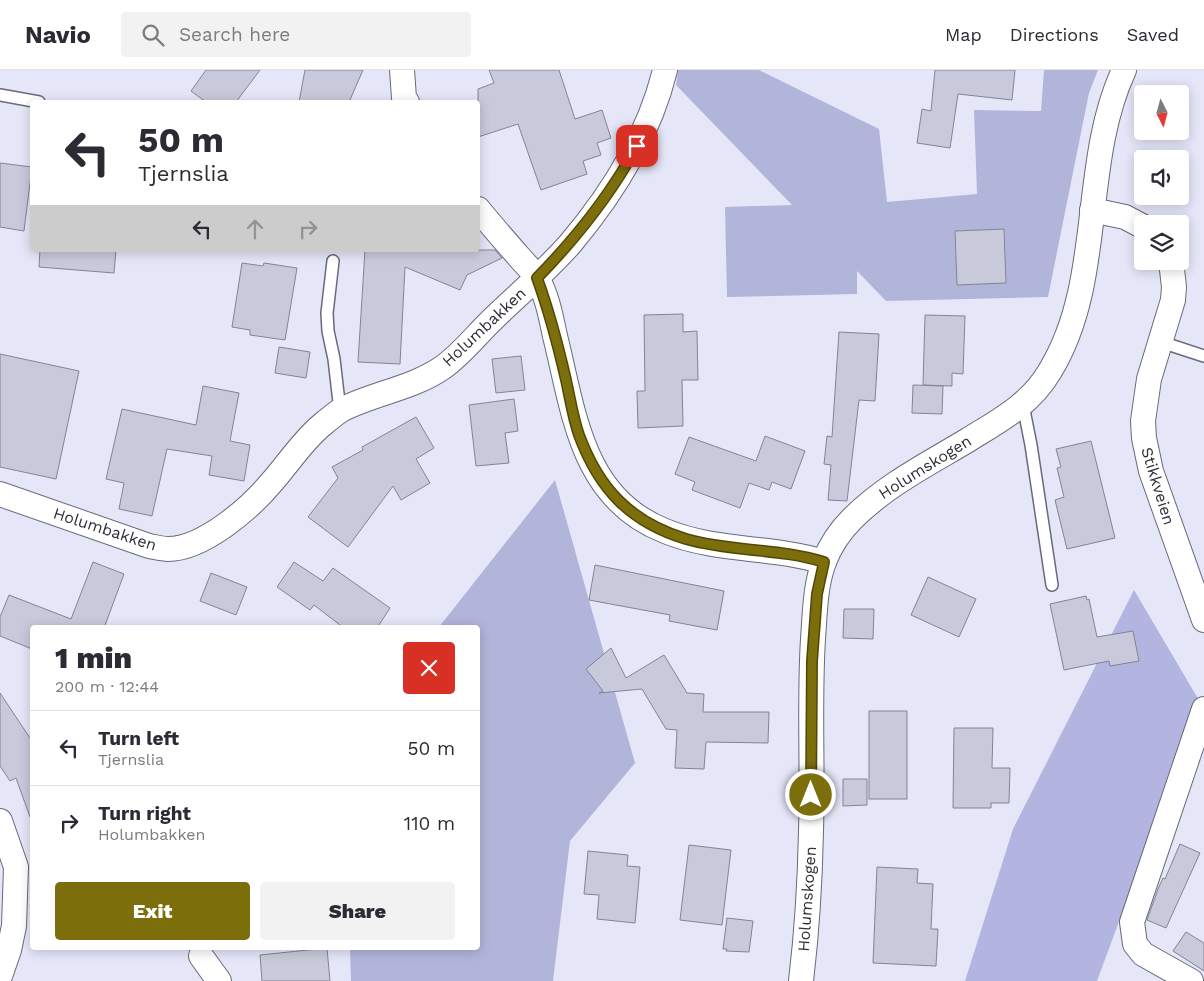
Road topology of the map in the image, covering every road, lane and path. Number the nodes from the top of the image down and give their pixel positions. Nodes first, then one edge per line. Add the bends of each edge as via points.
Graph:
1 (402, 70) edge
2 (665, 70) edge
3 (1124, 70) edge
4 (0, 95) edge
5 (30, 100) edge
6 (406, 100) edge
7 (1092, 210) junction
8 (480, 211) edge
9 (1134, 222) edge
10 (334, 261) dead end
11 (1172, 270) edge
12 (537, 278) junction
13 (1161, 342) junction
14 (1204, 356) edge
15 (1023, 405) junction
16 (340, 411) junction
17 (0, 494) edge
18 (824, 562) junction
19 (1052, 585) dead end
20 (1204, 620) edge
21 (1204, 710) edge
22 (0, 821) edge
23 (201, 956) dead end
24 (0, 976) edge
25 (219, 981) edge
26 (801, 981) edge
27 (1191, 981) edge

1 - 6 street
2 - 12 street, Holumbakken via 644,132 623,172 574,239
3 - 7 street, Holumskogen via 1108,112
4 - 5 lane
7 - 9 street
7 - 15 street, Holumskogen via 1079,296 1071,324 1051,371
8 - 12 street
10 - 16 lane via 327,313
11 - 13 street, Stikkveien via 1173,300
12 - 16 street, Holumbakken via 443,368 419,382
12 - 18 street via 550,312 578,434 598,476 625,508 663,531 686,539 711,545 783,552
13 - 14 lane
13 - 20 street, Stikkveien via 1145,400 1147,454
15 - 18 street, Holumskogen via 894,484 851,520 839,534
15 - 19 lane
16 - 17 street, Holumbakken via 307,440 246,509 222,527 185,545 168,549 149,546
18 - 26 street, Holumskogen via 813,639 811,830
21 - 27 street via 1132,922 1135,944 1142,954
22 - 24 street via 16,867 14,926
23 - 25 street

